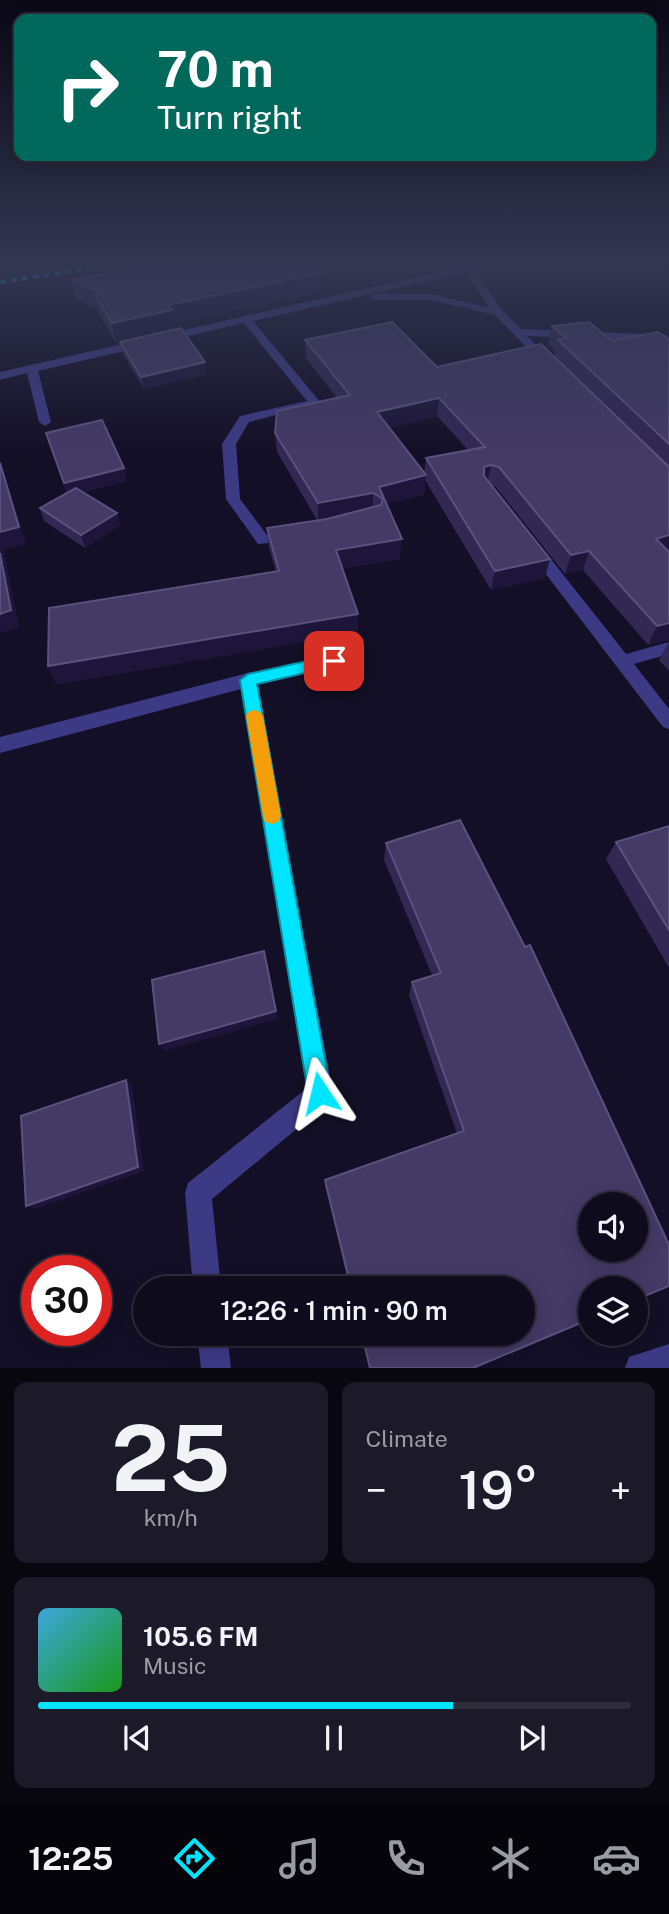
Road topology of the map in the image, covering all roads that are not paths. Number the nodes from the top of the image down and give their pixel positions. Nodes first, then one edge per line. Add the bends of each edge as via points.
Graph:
1 (221, 325) edge
2 (251, 325) edge
3 (510, 325) edge
4 (516, 332) junction
5 (669, 356) edge
6 (32, 369) junction
7 (554, 369) edge
8 (0, 376) edge
9 (45, 422) dead end
10 (304, 533) edge
11 (522, 533) edge
12 (669, 648) edge
13 (334, 661) dead end
14 (623, 661) junction
15 (248, 680) junction
16 (669, 722) edge
17 (0, 746) edge
18 (206, 1276) edge
19 (213, 1346) edge
20 (669, 1359) edge
21 (216, 1368) edge
22 (640, 1368) edge

1 - 6 street
2 - 10 street via 315,403 244,419 229,444 233,499 263,541
3 - 4 street
4 - 5 street via 645,337
4 - 7 street
6 - 8 street
6 - 9 street
11 - 14 street
12 - 14 street
13 - 15 street
14 - 16 street
15 - 17 street
15 - 18 street via 320,1093 198,1193
19 - 21 street
20 - 22 street

